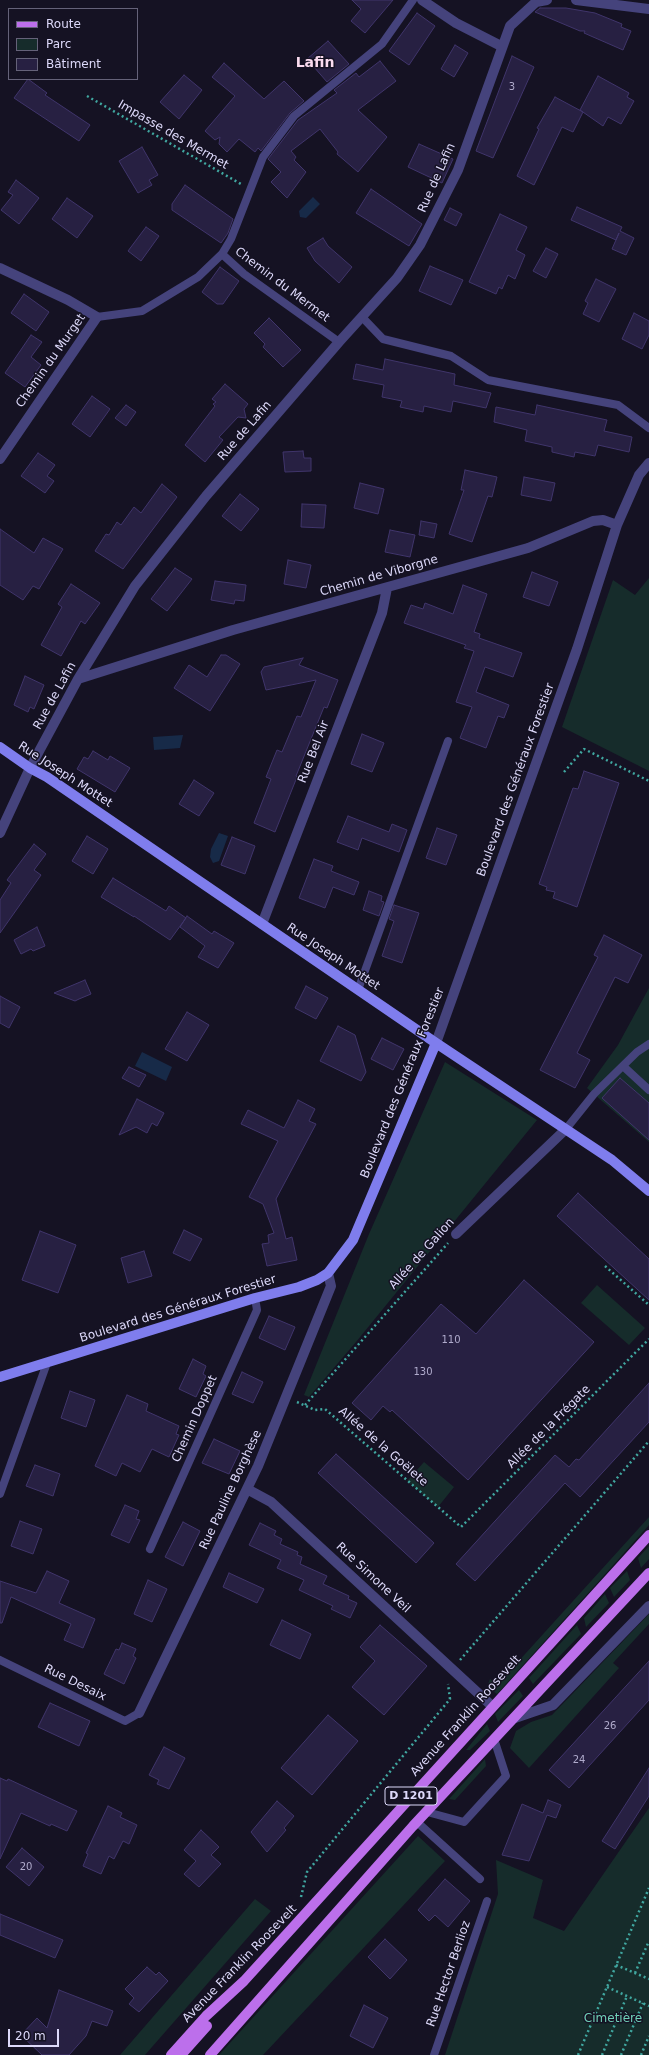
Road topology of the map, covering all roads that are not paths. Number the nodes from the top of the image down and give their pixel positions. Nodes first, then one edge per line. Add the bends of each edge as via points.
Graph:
1 (413, 0) edge
2 (422, 0) edge
3 (548, 0) edge
4 (576, 0) edge
5 (649, 9) edge
6 (501, 46) junction
7 (222, 254) junction
8 (0, 268) edge
9 (97, 317) junction
10 (362, 317) junction
11 (339, 342) junction
12 (649, 428) edge
13 (0, 458) edge
14 (649, 463) edge
15 (617, 525) junction
16 (387, 588) junction
17 (78, 679) junction
18 (448, 741) dead end
19 (0, 747) edge
20 (30, 768) junction
21 (0, 833) edge
22 (262, 924) junction
23 (358, 990) junction
24 (436, 1043) junction
25 (649, 1044) edge
26 (622, 1066) junction
27 (649, 1090) edge
28 (566, 1129) junction
29 (649, 1191) edge
30 (456, 1234) road end
31 (328, 1273) junction
32 (255, 1298) junction
33 (47, 1363) junction
34 (0, 1377) edge
35 (247, 1490) junction
36 (0, 1494) edge
37 (649, 1535) edge
38 (150, 1549) dead end
39 (649, 1573) edge
40 (649, 1606) edge
41 (0, 1660) edge
42 (492, 1706) junction
43 (139, 1713) joint
44 (515, 1718) junction
45 (494, 1739) junction
46 (427, 1812) junction
47 (417, 1822) junction
48 (480, 1879) dead end
49 (487, 1901) dead end
50 (244, 1981) junction
51 (171, 2055) edge
52 (181, 2055) edge
53 (210, 2055) edge
54 (434, 2055) edge

1 - 7 lane, Chemin du Mermet via 382,44 294,116 263,157 231,239
2 - 6 street
3 - 6 street, Rue de Lafin via 536,2 510,26
4 - 5 street
6 - 10 street, Rue de Lafin via 458,170 424,238 398,278
7 - 9 lane, Chemin du Murget via 198,278 142,311
7 - 11 lane, Chemin du Mermet via 244,274
8 - 9 street via 68,300
9 - 13 street, Chemin du Murget
10 - 11 street, Rue de Lafin
10 - 12 lane via 383,338 451,356 488,380 618,405
11 - 17 street, Rue de Lafin via 206,496 135,586
14 - 15 street via 639,475
15 - 16 street, Chemin de Viborgne via 603,520 593,521 528,548
15 - 24 street, Boulevard des Généraux Forestier via 574,657
16 - 17 street, Chemin de Viborgne via 233,630
16 - 22 street, Rue Bel Air via 382,614
17 - 20 street, Rue de Lafin
18 - 23 lane
19 - 20 street, Rue Joseph Mottet
20 - 21 street, Rue de Lafin
20 - 22 street, Rue Joseph Mottet via 47,777
22 - 23 street, Rue Joseph Mottet
23 - 24 street, Rue Joseph Mottet
24 - 28 street, Rue Joseph Mottet
24 - 31 street, Boulevard des Généraux Forestier via 353,1240
25 - 26 lane
26 - 27 lane
26 - 28 lane via 594,1094
28 - 29 street, Rue Joseph Mottet via 612,1160
28 - 30 street, Allée de Galion
31 - 32 street, Boulevard des Généraux Forestier via 299,1287
31 - 35 street, Rue Pauline Borghèse via 331,1286
32 - 33 street, Boulevard des Généraux Forestier
32 - 38 lane, Chemin Doppet via 257,1310
33 - 34 street, Boulevard des Généraux Forestier
33 - 36 lane
35 - 42 street, Rue Simone Veil via 271,1502
35 - 43 street, Rue Pauline Borghèse
37 - 42 main road, Avenue Franklin Roosevelt / D 1201
39 - 44 main road, D 1201
40 - 44 street via 553,1706
41 - 43 lane, Rue Desaix via 125,1721
42 - 50 main road, Avenue Franklin Roosevelt / D 1201
44 - 45 main road, D 1201
45 - 46 main road, D 1201
45 - 46 lane via 506,1776 464,1822
46 - 47 main road, D 1201
47 - 48 lane
47 - 53 main road, D 1201
49 - 54 lane, Rue Hector Berlioz
50 - 51 main road, Avenue Franklin Roosevelt / D 1201 via 206,2016
50 - 52 main road

